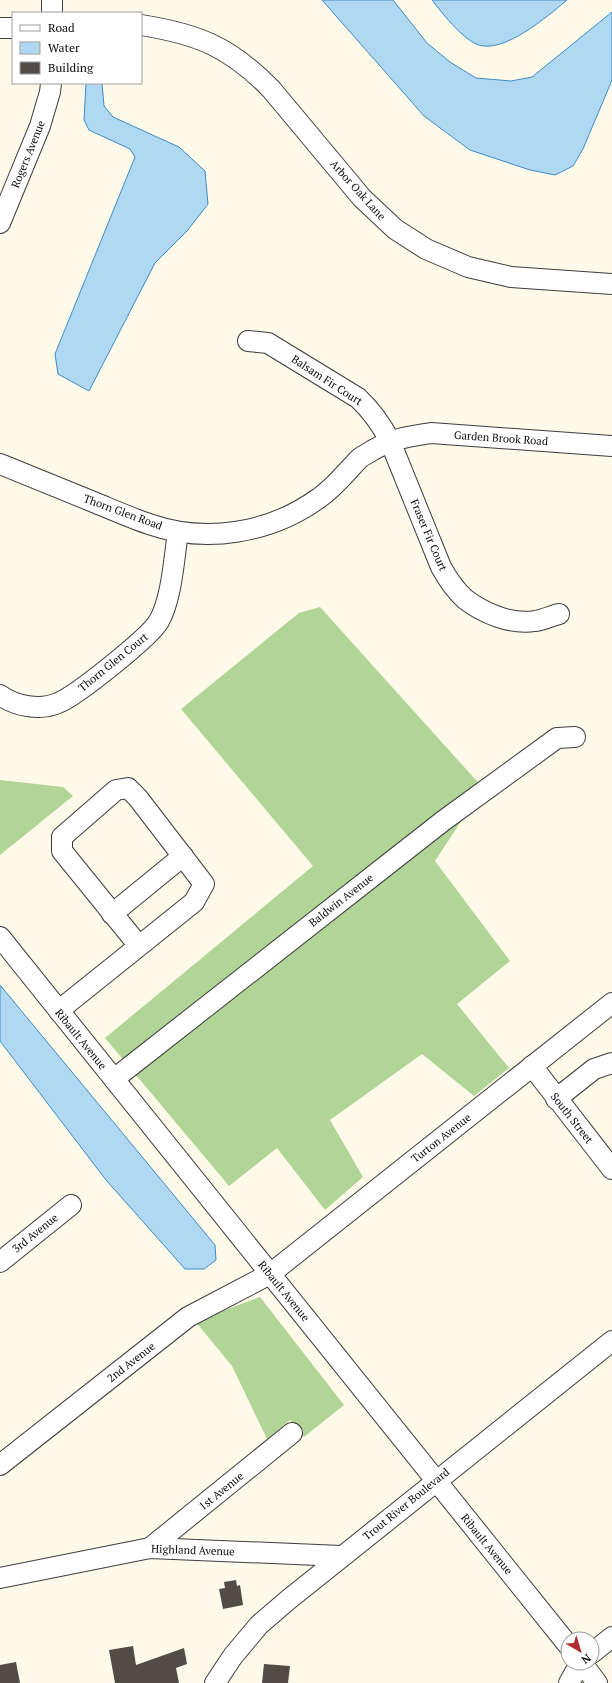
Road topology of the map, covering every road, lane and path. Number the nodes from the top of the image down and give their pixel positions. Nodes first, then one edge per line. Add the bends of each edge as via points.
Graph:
1 (52, 0) edge
2 (52, 12) edge
3 (142, 25) edge
4 (0, 28) edge
5 (12, 28) edge
6 (51, 84) edge
7 (0, 223) edge
8 (612, 284) edge
9 (248, 341) dead end
10 (390, 441) junction
11 (612, 446) edge
12 (0, 464) edge
13 (178, 532) junction
14 (559, 614) dead end
15 (0, 694) edge
16 (575, 737) dead end
17 (183, 856) junction
18 (112, 914) junction
19 (0, 938) edge
20 (139, 946) junction
21 (612, 1003) edge
22 (59, 1011) junction
23 (612, 1063) edge
24 (532, 1066) junction
25 (114, 1079) junction
26 (556, 1098) junction
27 (612, 1170) edge
28 (71, 1205) dead end
29 (0, 1262) edge
30 (270, 1274) junction
31 (612, 1341) edge
32 (292, 1433) dead end
33 (0, 1465) edge
34 (436, 1480) junction
35 (150, 1548) junction
36 (341, 1556) junction
37 (0, 1578) edge
38 (560, 1635) edge
39 (612, 1637) edge
40 (600, 1647) edge
41 (576, 1671) edge
42 (588, 1671) edge
43 (215, 1683) edge
44 (569, 1683) edge
45 (598, 1683) edge

1 - 2 street
3 - 8 street, Arbor Oak Lane via 174,30 207,41 233,55 271,88 362,198 395,229 426,249 468,267 511,277
4 - 5 street
6 - 7 street, Rogers Avenue via 40,126
9 - 10 street, Balsam Fir Court via 268,343 358,398 371,409
10 - 11 street, Garden Brook Road via 431,433
10 - 13 street, Thorn Glen Road via 362,457 339,482 297,513 263,526 229,533
10 - 14 street, Fraser Fir Court via 441,567 464,598 485,611 509,620 534,621
12 - 13 street, Thorn Glen Road via 150,525
13 - 15 street, Thorn Glen Court via 166,605 159,622 148,636 75,694 57,704 20,705
16 - 25 street, Baldwin Avenue via 557,738 443,820
17 - 18 street
17 - 18 street via 128,788 116,790 62,837 62,851
17 - 20 street via 204,884 194,902
18 - 20 street
19 - 22 street, Ribault Avenue
20 - 22 street
21 - 24 street, Turton Avenue
22 - 25 street, Ribault Avenue
23 - 26 street via 594,1069
24 - 26 street, South Street
24 - 30 street, Turton Avenue
25 - 30 street, Ribault Avenue
26 - 27 street, South Street
28 - 29 street, 3rd Avenue
30 - 33 street, 2nd Avenue via 188,1317
30 - 34 street, Ribault Avenue
31 - 34 street, Trout River Boulevard
32 - 35 street, 1st Avenue
34 - 36 street, Trout River Boulevard
34 - 38 street, Ribault Avenue
35 - 36 street, Highland Avenue
35 - 37 street, Highland Avenue
36 - 43 street, Trout River Boulevard via 259,1625
39 - 40 street
41 - 44 street
42 - 45 street

